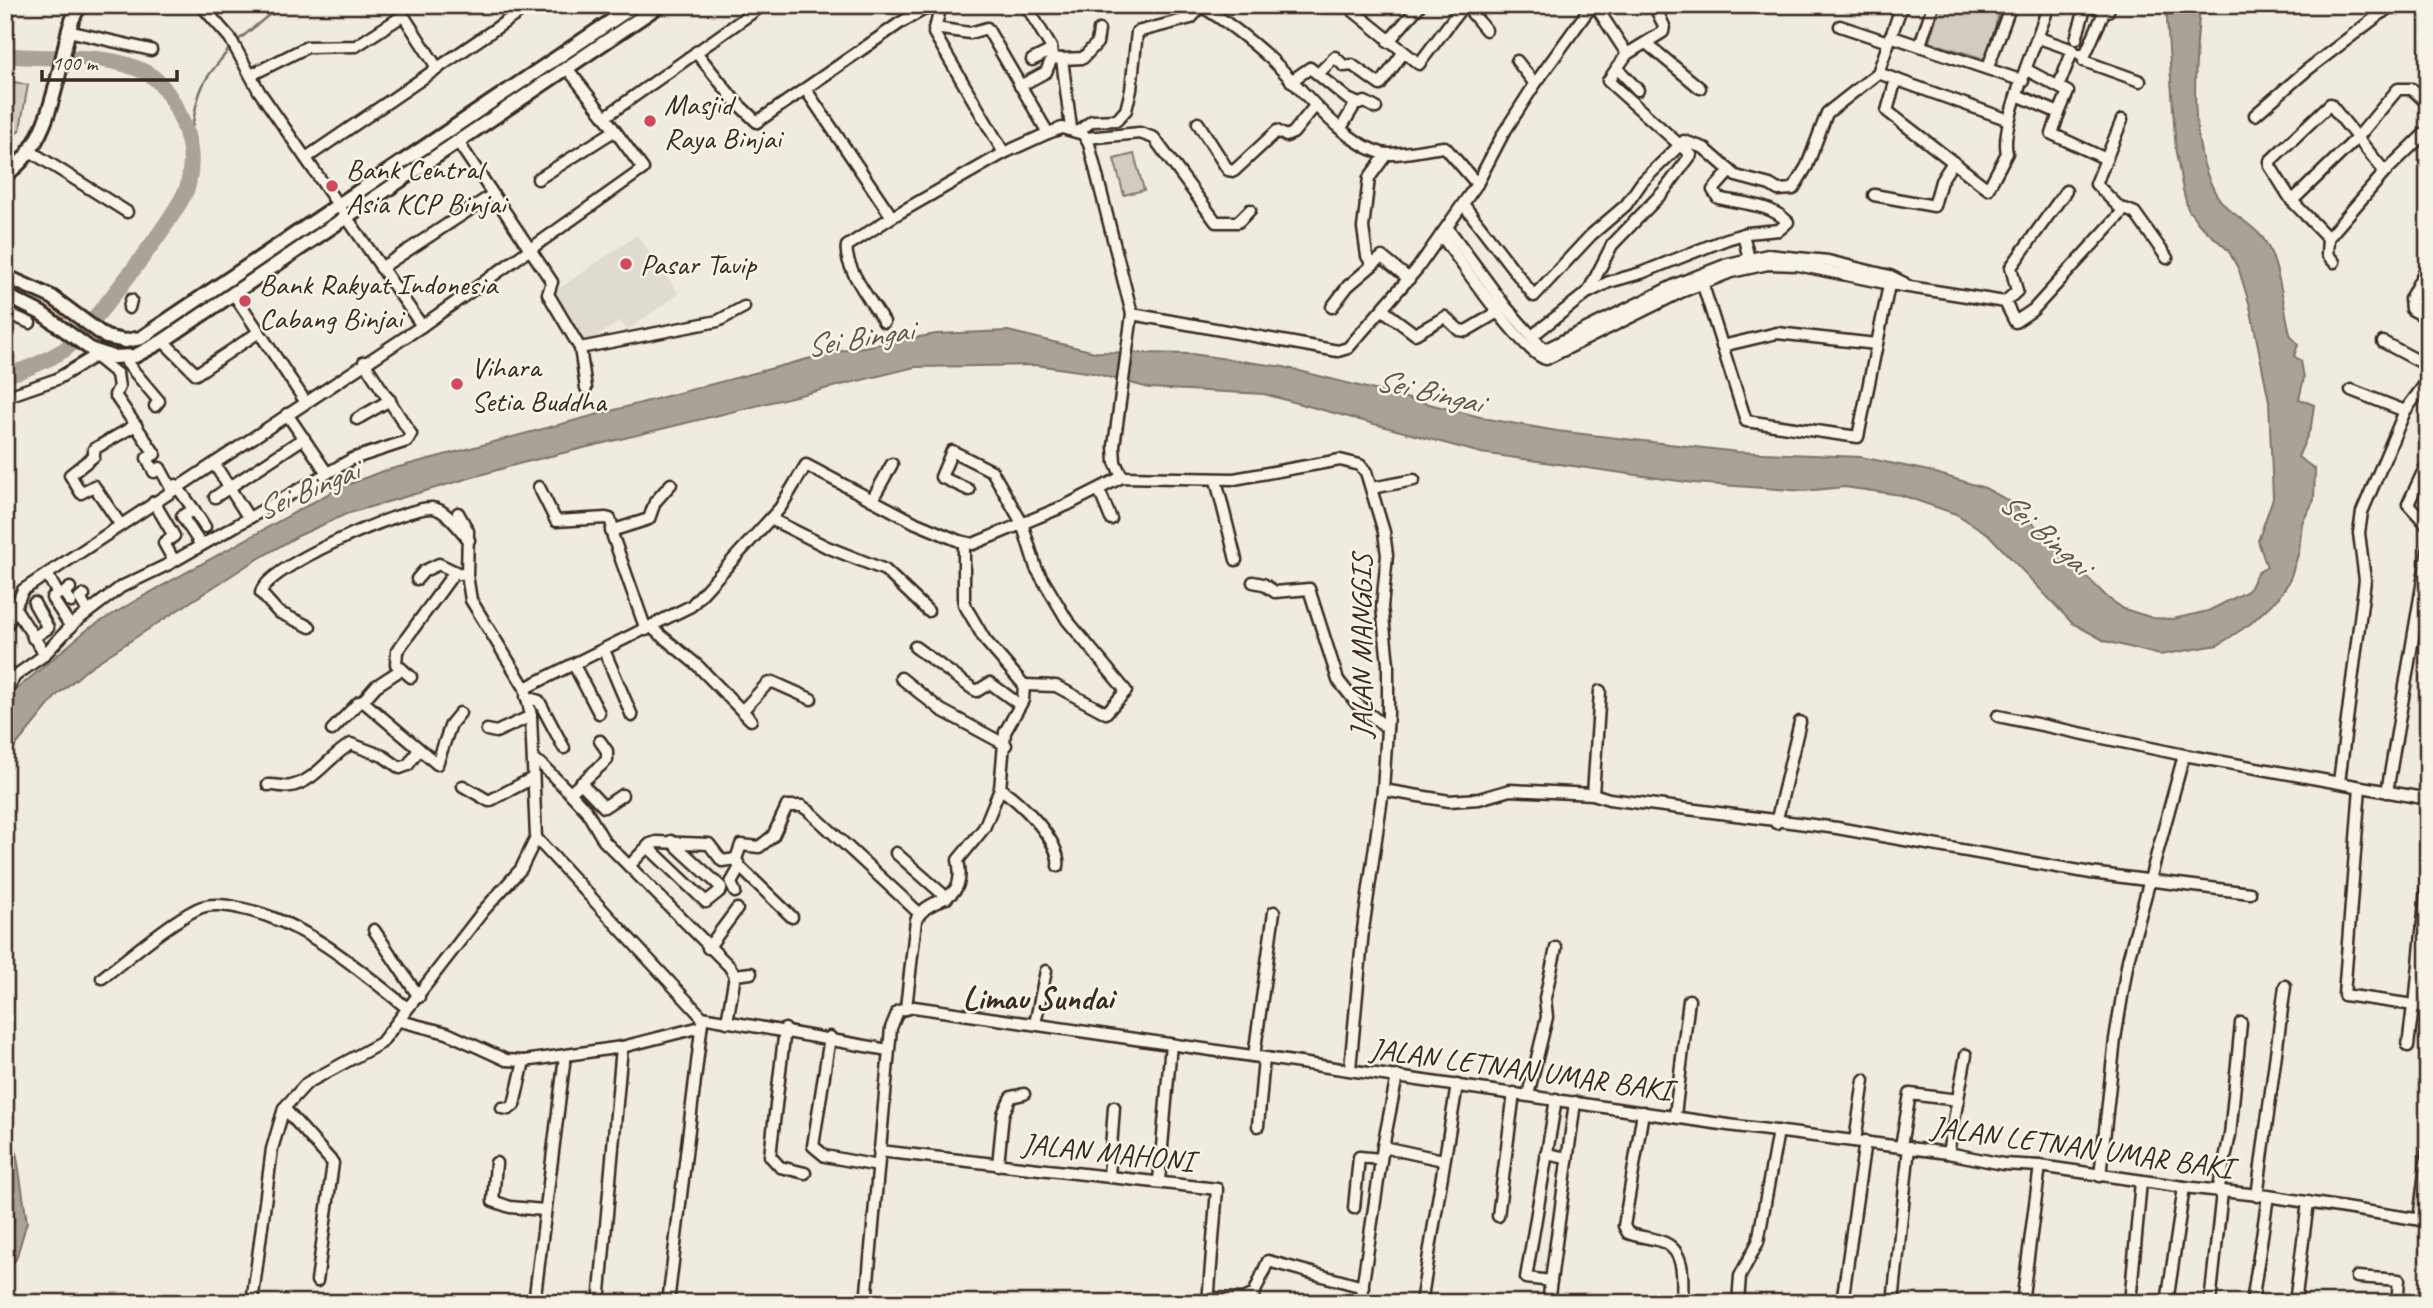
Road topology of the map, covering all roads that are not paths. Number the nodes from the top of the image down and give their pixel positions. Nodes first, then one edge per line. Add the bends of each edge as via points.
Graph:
1 (81, 5) edge
2 (201, 5) edge
3 (530, 5) edge
4 (635, 5) edge
5 (660, 5) edge
6 (763, 5) edge
7 (1026, 5) edge
8 (1346, 5) edge
9 (1420, 5) edge
10 (1593, 5) edge
11 (1654, 5) edge
12 (1902, 5) edge
13 (1933, 5) edge
14 (2011, 5) edge
15 (2049, 5) edge
16 (2089, 5) edge
17 (2392, 5) edge
18 (941, 6) edge
19 (1200, 6) edge
20 (1463, 7) edge
21 (2107, 8) edge
22 (400, 10) edge
23 (1840, 26) dead end
24 (934, 28) junction
25 (1100, 30) dead end
26 (1486, 30) dead end
27 (68, 31) junction
28 (2039, 38) junction
29 (2076, 38) dead end
30 (1889, 39) junction
31 (1388, 43) junction
32 (1646, 43) junction
33 (1920, 45) junction
34 (151, 50) dead end
35 (2073, 51) junction
36 (696, 52) junction
37 (1402, 53) junction
38 (1627, 54) junction
39 (2085, 55) junction
40 (1055, 56) junction
41 (1032, 60) dead end
42 (1517, 61) dead end
43 (1988, 67) junction
44 (567, 68) junction
45 (1617, 68) junction
46 (438, 69) junction
47 (2027, 70) junction
48 (537, 72) junction
49 (1878, 73) junction
50 (1318, 74) junction
51 (251, 75) junction
52 (1896, 79) junction
53 (2140, 80) dead end
54 (1291, 81) junction
55 (2023, 81) junction
56 (544, 84) junction
57 (1535, 84) junction
58 (2059, 85) junction
59 (1020, 86) junction
60 (1700, 89) dead end
61 (806, 90) junction
62 (1638, 90) dead end
63 (2017, 95) junction
64 (1356, 103) junction
65 (2428, 104) edge
66 (1315, 106) junction
67 (1376, 108) dead end
68 (2059, 113) junction
69 (2255, 115) dead end
70 (605, 117) junction
71 (2009, 120) junction
72 (2122, 120) dead end
73 (1198, 123) dead end
74 (1341, 128) junction
75 (2428, 130) edge
76 (614, 131) junction
77 (1078, 132) junction
78 (1048, 133) junction
79 (2358, 137) junction
80 (458, 142) junction
81 (1680, 145) junction
82 (423, 148) junction
83 (30, 151) junction
84 (1004, 153) junction
85 (1386, 155) junction
86 (306, 158) junction
87 (2104, 158) junction
88 (431, 160) junction
89 (1953, 162) junction
90 (1730, 171) junction
91 (2385, 172) junction
92 (5, 175) edge
93 (538, 179) dead end
94 (1477, 184) junction
95 (2066, 191) dead end
96 (492, 195) junction
97 (1874, 195) dead end
98 (2292, 201) junction
99 (1463, 204) junction
100 (337, 206) junction
101 (1250, 210) dead end
102 (2123, 211) junction
103 (127, 212) dead end
104 (346, 217) junction
105 (892, 217) junction
106 (300, 231) junction
107 (1444, 231) junction
108 (1743, 234) junction
109 (2328, 238) junction
110 (308, 242) junction
111 (530, 249) junction
112 (2167, 258) dead end
113 (1749, 259) junction
114 (2334, 262) dead end
115 (1372, 264) junction
116 (2428, 265) edge
117 (381, 268) junction
118 (5, 276) edge
119 (1409, 279) junction
120 (1702, 280) junction
121 (1890, 280) junction
122 (1588, 292) junction
123 (233, 293) junction
124 (5, 295) edge
125 (56, 299) junction
126 (2006, 302) junction
127 (187, 307) junction
128 (744, 307) dead end
129 (1332, 307) dead end
130 (1384, 310) junction
131 (5, 312) edge
132 (1498, 312) junction
133 (44, 315) junction
134 (2428, 318) edge
135 (194, 319) junction
136 (1131, 320) junction
137 (884, 322) dead end
138 (30, 323) dead end
139 (422, 326) junction
140 (259, 332) junction
141 (1532, 336) junction
142 (163, 341) junction
143 (2383, 342) dead end
144 (1876, 344) junction
145 (1723, 346) junction
146 (580, 348) junction
147 (1542, 354) junction
148 (131, 360) junction
149 (364, 362) junction
150 (2428, 366) edge
151 (117, 374) junction
152 (2428, 380) edge
153 (586, 388) dead end
154 (2351, 390) dead end
155 (2424, 395) edge
156 (5, 397) edge
157 (390, 400) junction
158 (305, 401) junction
159 (155, 406) dead end
160 (2405, 411) junction
161 (287, 414) junction
162 (357, 419) dead end
163 (136, 425) junction
164 (304, 439) junction
165 (892, 464) dead end
166 (215, 465) junction
167 (2425, 468) dead end
168 (327, 473) junction
169 (1122, 477) junction
170 (1216, 480) junction
171 (1414, 480) dead end
172 (671, 484) dead end
173 (228, 487) junction
174 (539, 487) dead end
175 (174, 488) junction
176 (1372, 488) junction
177 (969, 490) dead end
178 (1099, 490) junction
179 (215, 497) dead end
180 (872, 500) junction
181 (154, 502) junction
182 (194, 510) junction
183 (458, 513) dead end
184 (248, 517) junction
185 (771, 519) junction
186 (1111, 519) dead end
187 (1022, 523) junction
188 (120, 524) junction
189 (2428, 526) edge
190 (205, 527) dead end
191 (613, 528) junction
192 (469, 540) junction
193 (964, 543) junction
194 (201, 545) junction
195 (2428, 550) edge
196 (1236, 560) dead end
197 (174, 561) junction
198 (454, 573) junction
199 (47, 574) junction
200 (467, 575) junction
201 (417, 579) dead end
202 (1253, 582) dead end
203 (64, 591) junction
204 (34, 603) dead end
205 (15, 608) junction
206 (928, 611) dead end
207 (88, 612) junction
208 (310, 626) dead end
209 (71, 628) junction
210 (5, 629) edge
211 (649, 629) junction
212 (33, 638) junction
213 (915, 648) dead end
214 (604, 650) junction
215 (44, 653) junction
216 (574, 665) junction
217 (901, 678) dead end
218 (1024, 685) junction
219 (1600, 691) dead end
220 (5, 692) edge
221 (525, 693) junction
222 (811, 699) dead end
223 (362, 702) junction
224 (1020, 705) junction
225 (742, 711) junction
226 (460, 713) dead end
227 (599, 713) dead end
228 (531, 716) junction
229 (632, 716) dead end
230 (1998, 716) dead end
231 (751, 720) dead end
232 (1800, 722) dead end
233 (1387, 728) junction
234 (332, 730) dead end
235 (487, 730) dead end
236 (600, 741) dead end
237 (1006, 745) junction
238 (564, 748) dead end
239 (418, 751) junction
240 (2184, 755) junction
241 (534, 761) junction
242 (533, 778) junction
243 (2339, 782) junction
244 (581, 783) junction
245 (268, 785) dead end
246 (463, 786) dead end
247 (2360, 787) junction
248 (1000, 789) junction
249 (1383, 790) junction
250 (2387, 792) junction
251 (570, 793) junction
252 (1593, 794) junction
253 (622, 795) dead end
254 (2428, 799) edge
255 (1776, 823) junction
256 (536, 838) junction
257 (671, 841) junction
258 (648, 847) junction
259 (896, 853) dead end
260 (738, 863) junction
261 (629, 866) junction
262 (1058, 866) dead end
263 (2428, 870) edge
264 (2151, 880) junction
265 (735, 892) dead end
266 (2250, 893) dead end
267 (947, 898) junction
268 (737, 909) dead end
269 (1274, 912) dead end
270 (919, 913) junction
271 (792, 917) dead end
272 (374, 930) dead end
273 (708, 948) junction
274 (1556, 948) dead end
275 (1046, 971) dead end
276 (751, 973) dead end
277 (735, 975) junction
278 (102, 978) dead end
279 (2285, 986) dead end
280 (419, 997) junction
281 (1689, 1000) dead end
282 (2414, 1006) junction
283 (2428, 1007) edge
284 (407, 1008) junction
285 (906, 1008) junction
286 (400, 1021) junction
287 (727, 1021) junction
288 (702, 1022) junction
289 (2241, 1023) dead end
290 (1035, 1024) junction
291 (785, 1029) junction
292 (830, 1037) junction
293 (1171, 1044) junction
294 (2409, 1046) dead end
295 (622, 1047) junction
296 (888, 1049) junction
297 (565, 1055) junction
298 (1966, 1055) dead end
299 (1259, 1057) junction
300 (524, 1060) junction
301 (1350, 1069) junction
302 (1397, 1076) junction
303 (1864, 1080) dead end
304 (1457, 1085) junction
305 (1514, 1093) junction
306 (1024, 1094) dead end
307 (1528, 1095) junction
308 (1556, 1099) junction
309 (1958, 1100) junction
310 (1574, 1102) junction
311 (1114, 1107) dead end
312 (284, 1108) junction
313 (502, 1108) dead end
314 (1643, 1112) junction
315 (1675, 1115) junction
316 (1258, 1126) dead end
317 (1778, 1131) junction
318 (1860, 1141) junction
319 (1383, 1147) junction
320 (1905, 1147) junction
321 (2428, 1148) edge
322 (879, 1152) junction
323 (1948, 1153) junction
324 (1546, 1154) junction
325 (1567, 1158) junction
326 (1381, 1159) junction
327 (1443, 1160) junction
328 (496, 1163) dead end
329 (998, 1165) junction
330 (878, 1166) junction
331 (2040, 1166) junction
332 (805, 1173) dead end
333 (1109, 1176) junction
334 (2100, 1176) junction
335 (1158, 1181) junction
336 (2141, 1181) junction
337 (2184, 1187) junction
338 (2220, 1192) junction
339 (2257, 1196) junction
340 (2268, 1196) junction
341 (2308, 1202) junction
342 (1354, 1208) dead end
343 (544, 1210) junction
344 (1498, 1216) dead end
345 (2423, 1221) edge
346 (2357, 1277) dead end
347 (317, 1281) dead end
348 (1551, 1281) junction
349 (1363, 1287) junction
350 (1209, 1300) edge
351 (252, 1303) edge
352 (534, 1303) edge
353 (599, 1303) edge
354 (668, 1303) edge
355 (866, 1303) edge
356 (1360, 1303) edge
357 (1421, 1303) edge
358 (1548, 1303) edge
359 (1682, 1303) edge
360 (1738, 1303) edge
361 (1842, 1303) edge
362 (1893, 1303) edge
363 (2022, 1303) edge
364 (2130, 1303) edge
365 (2167, 1303) edge
366 (2210, 1303) edge
367 (2252, 1303) edge
368 (2295, 1303) edge
369 (2397, 1303) edge

1 - 27 main road
2 - 51 street via 230,38
3 - 46 street
4 - 48 main road
5 - 44 main road
6 - 36 street
7 - 40 street
8 - 31 street
9 - 31 street
10 - 38 street
10 - 57 street
11 - 32 street via 1664,29
12 - 30 street
13 - 33 street
14 - 43 street
15 - 28 street
16 - 21 street
16 - 29 street
17 - 69 street
18 - 24 street
18 - 61 street via 900,23
19 - 54 street via 1234,29
19 - 77 street via 1191,18 1137,32 1126,110 1117,120 1092,121
20 - 26 street
20 - 37 street via 1420,64
21 - 39 street
22 - 46 street
22 - 51 street via 356,46 307,47
23 - 30 street
24 - 59 street via 970,33 987,29
24 - 84 street
25 - 40 street via 1097,43 1083,58
27 - 34 street
27 - 83 main road via 58,76
28 - 35 street
28 - 47 street
30 - 33 street
30 - 49 street
31 - 37 street
32 - 38 street
32 - 60 street
33 - 43 street
35 - 39 street
35 - 58 street
36 - 61 street via 757,122
36 - 70 street
37 - 50 street via 1380,85 1335,57
38 - 45 street
39 - 53 street via 2084,61
40 - 41 street
40 - 59 street via 1046,72
40 - 77 street
42 - 57 street
43 - 55 street
44 - 56 main road
44 - 70 street
45 - 62 street
45 - 81 street via 1608,80
46 - 86 street
47 - 55 street
47 - 58 street
48 - 56 main road
48 - 82 main road
49 - 52 street
49 - 90 street via 1827,113 1793,189 1778,190
50 - 54 street via 1307,67
50 - 64 street
51 - 86 street
52 - 71 street
52 - 89 street via 1887,111
54 - 66 street
55 - 63 street
56 - 80 main road
57 - 94 street
58 - 68 street via 2068,92
59 - 78 street
61 - 105 street
63 - 68 street
63 - 71 street
64 - 67 street
64 - 74 street
65 - 79 street via 2412,89 2401,87
66 - 73 street via 1293,133 1286,136 1277,131 1234,171 1228,170
66 - 74 street
68 - 87 street via 2052,134
70 - 76 street
71 - 89 street via 2007,153 1988,189
72 - 87 street
74 - 85 street
75 - 91 street
76 - 93 street
76 - 111 street via 643,169
77 - 78 street via 1062,128
77 - 101 street via 1140,133 1154,138 1216,222 1238,222
77 - 136 street
78 - 84 street
79 - 91 street
79 - 98 street
79 - 98 street via 2330,104 2273,159 2270,166
80 - 88 main road
80 - 96 street
81 - 90 street via 1696,143
81 - 99 street via 1534,296
81 - 122 street via 1691,155 1688,161 1612,245
82 - 88 main road
82 - 100 main road
83 - 92 main road
83 - 103 street
84 - 105 street
85 - 94 street via 1446,148
85 - 115 street via 1369,178 1363,228
86 - 100 street
87 - 102 street via 2096,184
88 - 104 main road
89 - 97 street via 1934,206
90 - 108 street via 1713,190 1718,198 1762,207 1788,222 1779,230
91 - 109 street
94 - 99 street
95 - 126 street via 2011,267 2017,291
96 - 111 street
96 - 117 street
98 - 109 street
99 - 107 street
100 - 104 street
100 - 106 main road
102 - 112 street via 2135,213
102 - 126 street via 2025,317 2015,322
104 - 110 main road
104 - 117 street
105 - 137 street via 846,251 850,266
106 - 110 main road
106 - 127 main road
107 - 119 street
107 - 132 street
107 - 141 street
108 - 113 street
108 - 122 street
109 - 114 street via 2327,254
110 - 123 main road
111 - 139 street
111 - 146 street via 552,282 548,294 554,309
113 - 120 street
113 - 121 street via 1799,256
115 - 119 street via 1386,259
115 - 129 street
116 - 134 street via 2410,299 2411,309
117 - 139 street
118 - 125 main road
119 - 130 street
120 - 121 street via 1768,264
120 - 145 street
120 - 147 street
121 - 126 street
121 - 144 street
122 - 141 street
123 - 135 main road
123 - 140 street
124 - 133 main road
125 - 127 main road via 106,337 125,341 141,338
125 - 133 main road
127 - 135 main road
128 - 146 street via 718,321
130 - 132 street via 1415,334 1445,317 1466,331
130 - 136 street via 1348,348 1338,351
131 - 138 street
132 - 147 street
133 - 148 main road via 92,350
135 - 142 main road
136 - 169 street via 1114,455
139 - 149 street
140 - 142 street via 196,374
140 - 158 street
141 - 147 street
142 - 148 main road
143 - 150 street
144 - 145 street via 1777,333
144 - 145 street via 1858,437 1746,421
146 - 153 street
148 - 151 street
148 - 159 street via 159,401
149 - 157 street
149 - 158 street
151 - 156 street via 95,356 57,379
151 - 163 street via 115,395
152 - 155 street
154 - 160 street
155 - 160 street
157 - 162 street
157 - 168 street via 411,434 407,441 352,459
158 - 161 street
160 - 243 street via 2362,512 2359,533 2365,580
161 - 164 street
161 - 166 street
163 - 175 street via 155,454 147,458 154,472 160,468
163 - 188 street via 94,449 94,456 83,468 70,475 81,493 94,486
164 - 168 street
164 - 173 street
165 - 180 street
166 - 173 street
166 - 175 street
167 - 189 street via 2408,504
168 - 184 street
169 - 170 street, JALAN MANGGIS
169 - 178 street
170 - 176 street, JALAN MANGGIS via 1340,460 1360,465
170 - 196 street
171 - 176 street
172 - 191 street via 655,502 649,519
173 - 179 street
173 - 184 street
174 - 191 street via 555,521 606,518
175 - 181 street
175 - 182 street
176 - 233 street, JALAN MANGGIS via 1387,555 1382,607 1388,664
177 - 187 street via 941,477 952,451 992,471
178 - 186 street
178 - 187 street
180 - 185 street via 808,465
180 - 193 street
181 - 188 street
181 - 197 street via 174,536 163,543
182 - 190 street
182 - 194 street via 182,516
183 - 192 street
184 - 194 street
185 - 206 street via 885,570
185 - 211 street via 691,606
187 - 193 street via 978,542
187 - 218 street via 1036,568 1067,620 1126,691 1106,713 1056,686
188 - 199 street
191 - 211 street
192 - 200 street
192 - 208 street via 442,512 430,508 385,520 315,552 267,582 261,593 278,612
193 - 218 street via 964,604 985,640
194 - 197 street
195 - 250 street
197 - 207 street via 121,587
198 - 200 street
198 - 201 street via 439,564
198 - 223 street via 397,651 394,659 407,673 376,686
199 - 203 street
199 - 205 street via 23,590
200 - 221 street via 474,607 509,658
202 - 233 street via 1275,592 1309,589 1338,680 1357,704
203 - 207 street
203 - 209 street via 52,598
204 - 212 street via 51,631
205 - 210 street
205 - 212 street
207 - 209 street
209 - 215 street
211 - 214 street
211 - 225 street via 697,665
212 - 215 street
213 - 224 street via 973,689 990,683
214 - 216 street
214 - 229 street
215 - 220 street via 15,676
216 - 221 street
216 - 227 street
217 - 237 street via 941,710
218 - 224 street
219 - 252 street
221 - 228 street
221 - 238 street via 540,701
222 - 225 street via 773,682
223 - 234 street
223 - 239 street
224 - 237 street via 1005,732
225 - 231 street
226 - 239 street via 451,724 438,764
228 - 235 street via 496,732
228 - 241 street
230 - 240 street
232 - 255 street
233 - 249 street, JALAN MANGGIS
236 - 244 street via 607,760
237 - 248 street
239 - 245 street via 400,768 351,744 309,780 293,786
240 - 243 street
240 - 264 street
241 - 242 street
241 - 251 street
242 - 246 street via 489,801
242 - 256 street
243 - 247 street
244 - 251 street
244 - 253 street via 604,807
247 - 250 street
247 - 282 street via 2344,995
248 - 262 street via 1023,805 1058,852
248 - 267 street via 984,828 958,860 962,877
249 - 252 street via 1449,801 1510,790
249 - 301 street, JALAN MANGGIS
250 - 254 street
251 - 261 street via 604,841
252 - 255 street
255 - 264 street via 1838,828
256 - 280 street via 521,869 467,930
256 - 288 street
257 - 258 street
257 - 258 street via 721,887 706,902
257 - 260 street via 709,844 722,861
258 - 261 street
259 - 267 street
260 - 265 street via 731,883
260 - 270 street via 741,845 759,847 773,836 787,806 802,806
260 - 271 street
261 - 273 street
263 - 282 street
264 - 266 street
264 - 334 street via 2128,960
267 - 270 street
268 - 273 street
269 - 299 street
270 - 285 street via 913,930
272 - 280 street
273 - 277 street
274 - 307 street
275 - 290 street
276 - 277 street
277 - 287 street
278 - 284 street via 199,907 224,905 299,928
279 - 339 street
280 - 284 street
281 - 315 street
282 - 283 street
282 - 294 street
284 - 286 street
285 - 290 street, JALAN LETNAN UMAR BAKI
285 - 296 street via 894,1018
286 - 300 street via 447,1033 506,1060
286 - 312 street via 371,1051 307,1083
287 - 288 street
287 - 291 street
288 - 295 street
288 - 354 street
289 - 338 street
290 - 293 street, JALAN LETNAN UMAR BAKI
291 - 292 street
291 - 332 street via 770,1152 775,1165
292 - 296 street
292 - 330 street via 813,1146 825,1156
293 - 299 street, JALAN LETNAN UMAR BAKI
293 - 335 street
295 - 297 street
295 - 353 street
296 - 322 street
297 - 300 street
297 - 343 street
298 - 309 street
299 - 301 street, JALAN LETNAN UMAR BAKI
299 - 316 street
300 - 313 street via 514,1105
301 - 302 street, JALAN LETNAN UMAR BAKI
302 - 304 street, JALAN LETNAN UMAR BAKI
302 - 319 street
303 - 318 street
304 - 305 street, JALAN LETNAN UMAR BAKI
304 - 327 street
305 - 307 street, JALAN LETNAN UMAR BAKI
305 - 344 street
306 - 329 street via 1012,1097 1004,1107
307 - 308 street, JALAN LETNAN UMAR BAKI
308 - 310 street, JALAN LETNAN UMAR BAKI
308 - 324 street
309 - 320 street via 1910,1094
309 - 323 street
310 - 314 street, JALAN LETNAN UMAR BAKI
310 - 325 street
311 - 333 street
312 - 347 street via 332,1163
312 - 351 street via 272,1149
314 - 315 street, JALAN LETNAN UMAR BAKI
314 - 359 street via 1625,1229 1669,1244 1682,1268
315 - 317 street, JALAN LETNAN UMAR BAKI
317 - 318 street, JALAN LETNAN UMAR BAKI
317 - 360 street via 1758,1242 1740,1276
318 - 320 street, JALAN LETNAN UMAR BAKI
318 - 361 street
319 - 326 street
319 - 327 street
320 - 323 street, JALAN LETNAN UMAR BAKI
320 - 362 street
321 - 345 street
322 - 329 street, JALAN MAHONI
322 - 330 street
323 - 331 street, JALAN LETNAN UMAR BAKI
324 - 325 street
324 - 348 street via 1526,1279
325 - 348 street
326 - 342 street via 1359,1157
326 - 349 street
327 - 357 street
328 - 343 street via 493,1200 510,1207
329 - 333 street, JALAN MAHONI
330 - 355 street
331 - 334 street, JALAN LETNAN UMAR BAKI
331 - 363 street
333 - 335 street, JALAN MAHONI
334 - 336 street, JALAN LETNAN UMAR BAKI
335 - 350 street, JALAN MAHONI via 1217,1189
336 - 337 street, JALAN LETNAN UMAR BAKI
336 - 364 street
337 - 338 street, JALAN LETNAN UMAR BAKI
337 - 365 street
338 - 339 street, JALAN LETNAN UMAR BAKI
338 - 366 street
339 - 340 street, JALAN LETNAN UMAR BAKI
340 - 341 street, JALAN LETNAN UMAR BAKI
340 - 367 street
341 - 345 street, JALAN LETNAN UMAR BAKI
341 - 368 street
343 - 352 street
346 - 369 street via 2399,1280
348 - 358 street
349 - 350 street via 1268,1261 1254,1294 1244,1299
349 - 356 street

